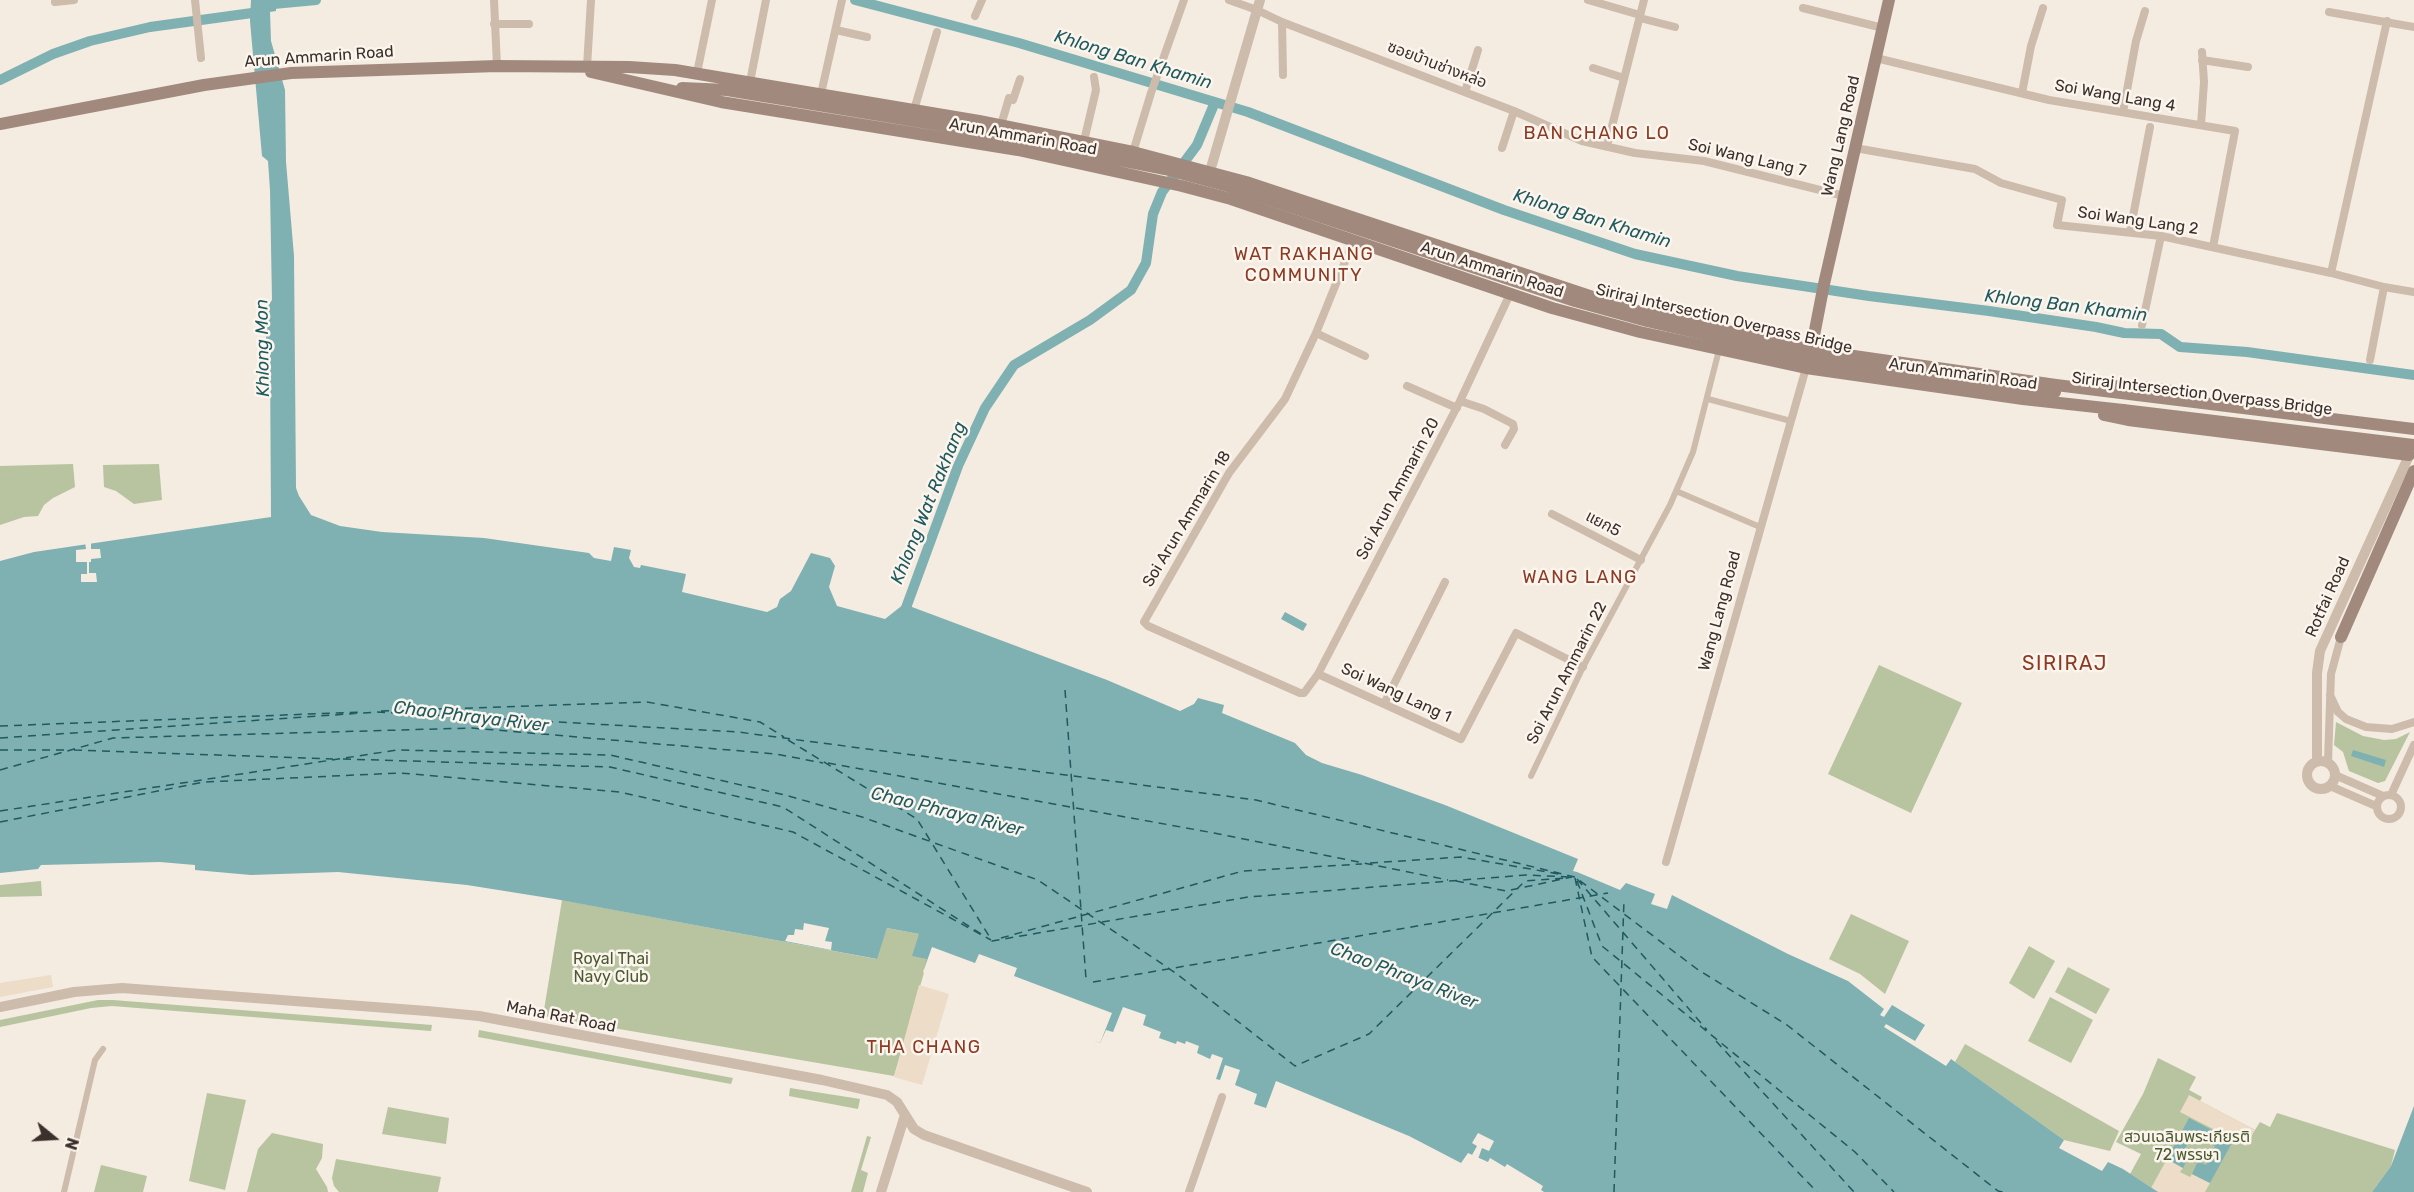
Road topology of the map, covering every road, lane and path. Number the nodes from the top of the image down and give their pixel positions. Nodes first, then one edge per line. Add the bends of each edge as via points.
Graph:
1 (74, 0) edge
2 (195, 0) edge
3 (494, 0) edge
4 (591, 0) edge
5 (712, 0) edge
6 (766, 0) edge
7 (981, 0) edge
8 (1184, 0) edge
9 (1229, 0) edge
10 (1588, 0) edge
11 (1644, 0) edge
12 (1890, 0) edge
13 (55, 2) dead end
14 (842, 2) edge
15 (1258, 5) edge
16 (1803, 8) dead end
17 (2043, 8) dead end
18 (2145, 11) dead end
19 (2329, 12) dead end
20 (975, 16) dead end
21 (1640, 16) junction
22 (2387, 21) junction
23 (1282, 22) junction
24 (494, 24) junction
25 (530, 24) dead end
26 (1675, 27) dead end
27 (2414, 27) edge
28 (1883, 28) junction
29 (836, 30) junction
30 (938, 32) dead end
31 (867, 37) dead end
32 (1478, 50) dead end
33 (201, 58) dead end
34 (1876, 58) junction
35 (496, 66) junction
36 (572, 67) junction
37 (587, 67) junction
38 (2248, 67) dead end
39 (652, 68) junction
40 (1593, 68) dead end
41 (697, 73) junction
42 (1283, 75) dead end
43 (1094, 77) dead end
44 (1624, 78) junction
45 (1020, 79) dead end
46 (750, 82) junction
47 (648, 86) junction
48 (727, 90) junction
49 (1464, 92) junction
50 (2022, 93) junction
51 (821, 94) junction
52 (914, 110) junction
53 (1514, 111) junction
54 (2122, 112) junction
55 (0, 124) edge
56 (1001, 125) junction
57 (2200, 125) junction
58 (2150, 127) dead end
59 (1084, 141) junction
60 (1607, 146) junction
61 (1502, 148) dead end
62 (1855, 148) junction
63 (1133, 152) junction
64 (1211, 172) junction
65 (1204, 192) junction
66 (1844, 196) junction
67 (1361, 221) junction
68 (2130, 232) junction
69 (2161, 236) junction
70 (1353, 242) junction
71 (2213, 247) junction
72 (2331, 273) junction
73 (2384, 287) junction
74 (2414, 292) edge
75 (1510, 294) junction
76 (2142, 326) dead end
77 (1316, 333) junction
78 (1719, 349) junction
79 (1812, 350) junction
80 (1365, 356) dead end
81 (2370, 360) dead end
82 (1806, 368) junction
83 (1407, 386) dead end
84 (2089, 389) junction
85 (1708, 399) junction
86 (1458, 405) junction
87 (2080, 406) junction
88 (2414, 420) edge
89 (1791, 421) junction
90 (2414, 429) edge
91 (2414, 437) edge
92 (1505, 445) dead end
93 (2413, 449) edge
94 (2414, 471) edge
95 (1676, 491) junction
96 (1552, 514) dead end
97 (1760, 527) junction
98 (1641, 560) junction
99 (1445, 582) dead end
100 (2341, 637) joint
101 (1583, 667) junction
102 (1318, 674) junction
103 (1305, 693) joint
104 (2330, 695) junction
105 (1383, 704) junction
106 (2414, 722) edge
107 (2414, 745) edge
108 (2322, 761) junction
109 (2335, 775) junction
110 (1531, 776) dead end
111 (2330, 786) junction
112 (2387, 796) junction
113 (2376, 806) junction
114 (1666, 862) dead end
115 (0, 1007) edge
116 (103, 1049) dead end
117 (1222, 1097) dead end
118 (904, 1115) junction
119 (64, 1192) edge
120 (881, 1192) edge
121 (1087, 1192) edge
122 (1189, 1192) edge

1 - 13 street
2 - 33 street
3 - 24 street
4 - 37 street
5 - 41 street
6 - 46 street
7 - 20 street
8 - 63 street
9 - 15 street, ซอยบ้านช่างหล่อ
10 - 21 street
11 - 21 street
12 - 28 main road, Wang Lang Road
14 - 29 street
15 - 23 street, ซอยบ้านช่างหล่อ
15 - 64 street
16 - 28 street
17 - 50 street
18 - 54 street
19 - 22 street
21 - 26 street
21 - 44 street
22 - 27 street
22 - 72 street
23 - 42 street
23 - 49 street, ซอยบ้านช่างหล่อ
24 - 25 street
24 - 35 street
28 - 34 main road, Wang Lang Road
29 - 31 street
29 - 51 street
30 - 52 street
32 - 49 street
34 - 50 street, Soi Wang Lang 4
34 - 62 main road, Wang Lang Road
35 - 36 main road, Arun Ammarin Road
35 - 55 main road, Arun Ammarin Road via 265,75
36 - 37 main road, Arun Ammarin Road
36 - 47 main road, Arun Ammarin Road
37 - 39 main road, Arun Ammarin Road
38 - 57 street via 2202,56
39 - 41 main road, Arun Ammarin Road
39 - 48 main road, Siriraj Intersection Overpass Bridge
40 - 44 street
41 - 46 main road, Arun Ammarin Road
43 - 59 street via 1096,90
44 - 60 street
45 - 56 street
46 - 51 main road, Arun Ammarin Road
47 - 48 main road, Siriraj Intersection Overpass Bridge
47 - 65 main road, Arun Ammarin Road via 766,110 1018,150
48 - 91 main road, Siriraj Intersection Overpass Bridge, bridge via 1076,150 1195,177 1575,301 1767,349 1879,370
49 - 53 street, ซอยบ้านช่างหล่อ
50 - 54 street, Soi Wang Lang 4
51 - 52 main road, Arun Ammarin Road
52 - 56 main road, Arun Ammarin Road
53 - 60 street, ซอยบ้านช่างหล่อ via 1582,141
53 - 61 street
54 - 57 street, Soi Wang Lang 4
56 - 59 main road, Arun Ammarin Road
57 - 71 street, Soi Wang Lang 4 via 2236,133
58 - 68 street
59 - 63 main road, Arun Ammarin Road
60 - 66 street, Soi Wang Lang 7 via 1704,160
62 - 66 main road, Wang Lang Road
62 - 68 street, Soi Wang Lang 2 via 1975,169 2001,183 2062,200 2057,225
63 - 64 main road, Arun Ammarin Road
64 - 65 street
64 - 67 main road, Arun Ammarin Road
65 - 70 main road, Arun Ammarin Road
66 - 79 main road, Wang Lang Road
67 - 70 main road
67 - 79 main road, Arun Ammarin Road via 1629,309
68 - 69 street, Soi Wang Lang 2
69 - 71 street, Soi Wang Lang 2
69 - 76 street
70 - 75 main road, Arun Ammarin Road
70 - 77 street, Soi Arun Ammarin 18
71 - 72 street, Soi Wang Lang 2
72 - 73 street, Soi Wang Lang 2
73 - 74 street, Soi Wang Lang 2
73 - 81 street
75 - 78 main road, Arun Ammarin Road via 1613,326
75 - 86 street, Soi Arun Ammarin 20
77 - 80 street
77 - 103 street, Soi Arun Ammarin 18 via 1286,399 1229,473 1144,622
78 - 82 main road, Arun Ammarin Road
78 - 85 street, Soi Arun Ammarin 22
79 - 82 main road, Wang Lang Road
79 - 84 main road, Arun Ammarin Road
82 - 87 main road, Arun Ammarin Road
82 - 89 street, Wang Lang Road
83 - 86 street
84 - 88 main road via 2141,387 2276,408
84 - 90 main road, Arun Ammarin Road
85 - 89 street
85 - 95 street, Soi Arun Ammarin 22 via 1693,452
86 - 92 street via 1484,409 1512,424 1514,429
86 - 102 street, Soi Arun Ammarin 20
87 - 93 main road, Arun Ammarin Road, bridge
87 - 93 main road via 2128,420
89 - 97 street, Wang Lang Road
93 - 108 street, Rotfai Road via 2320,651 2317,673
94 - 100 main road
95 - 97 street
95 - 98 street, Soi Arun Ammarin 22
96 - 98 street, แยก5
97 - 114 street, Wang Lang Road
98 - 101 street, Soi Arun Ammarin 22
99 - 105 street
100 - 104 street, Rotfai Road via 2332,665
101 - 105 street, Soi Wang Lang 1 via 1516,633 1461,739
101 - 110 street, Soi Arun Ammarin 22
102 - 103 street, Soi Arun Ammarin 20
102 - 105 street, Soi Wang Lang 1
104 - 106 street via 2338,712 2366,728 2392,729
104 - 108 street, Rotfai Road
107 - 112 street
108 - 109 street, Rotfai Road via 2332,766
108 - 111 street, Rotfai Road via 2312,763 2307,773 2310,784 2319,789
109 - 111 street
109 - 112 street
111 - 113 street, Rotfai Road
112 - 113 street
112 - 113 street, Rotfai Road via 2398,799 2401,807 2396,818 2384,819
115 - 118 street, Maha Rat Road via 74,992 122,988 457,1014 870,1091 892,1098
116 - 119 street via 95,1060
117 - 122 street
118 - 120 street
118 - 121 street, Maha Rat Road via 924,1135

